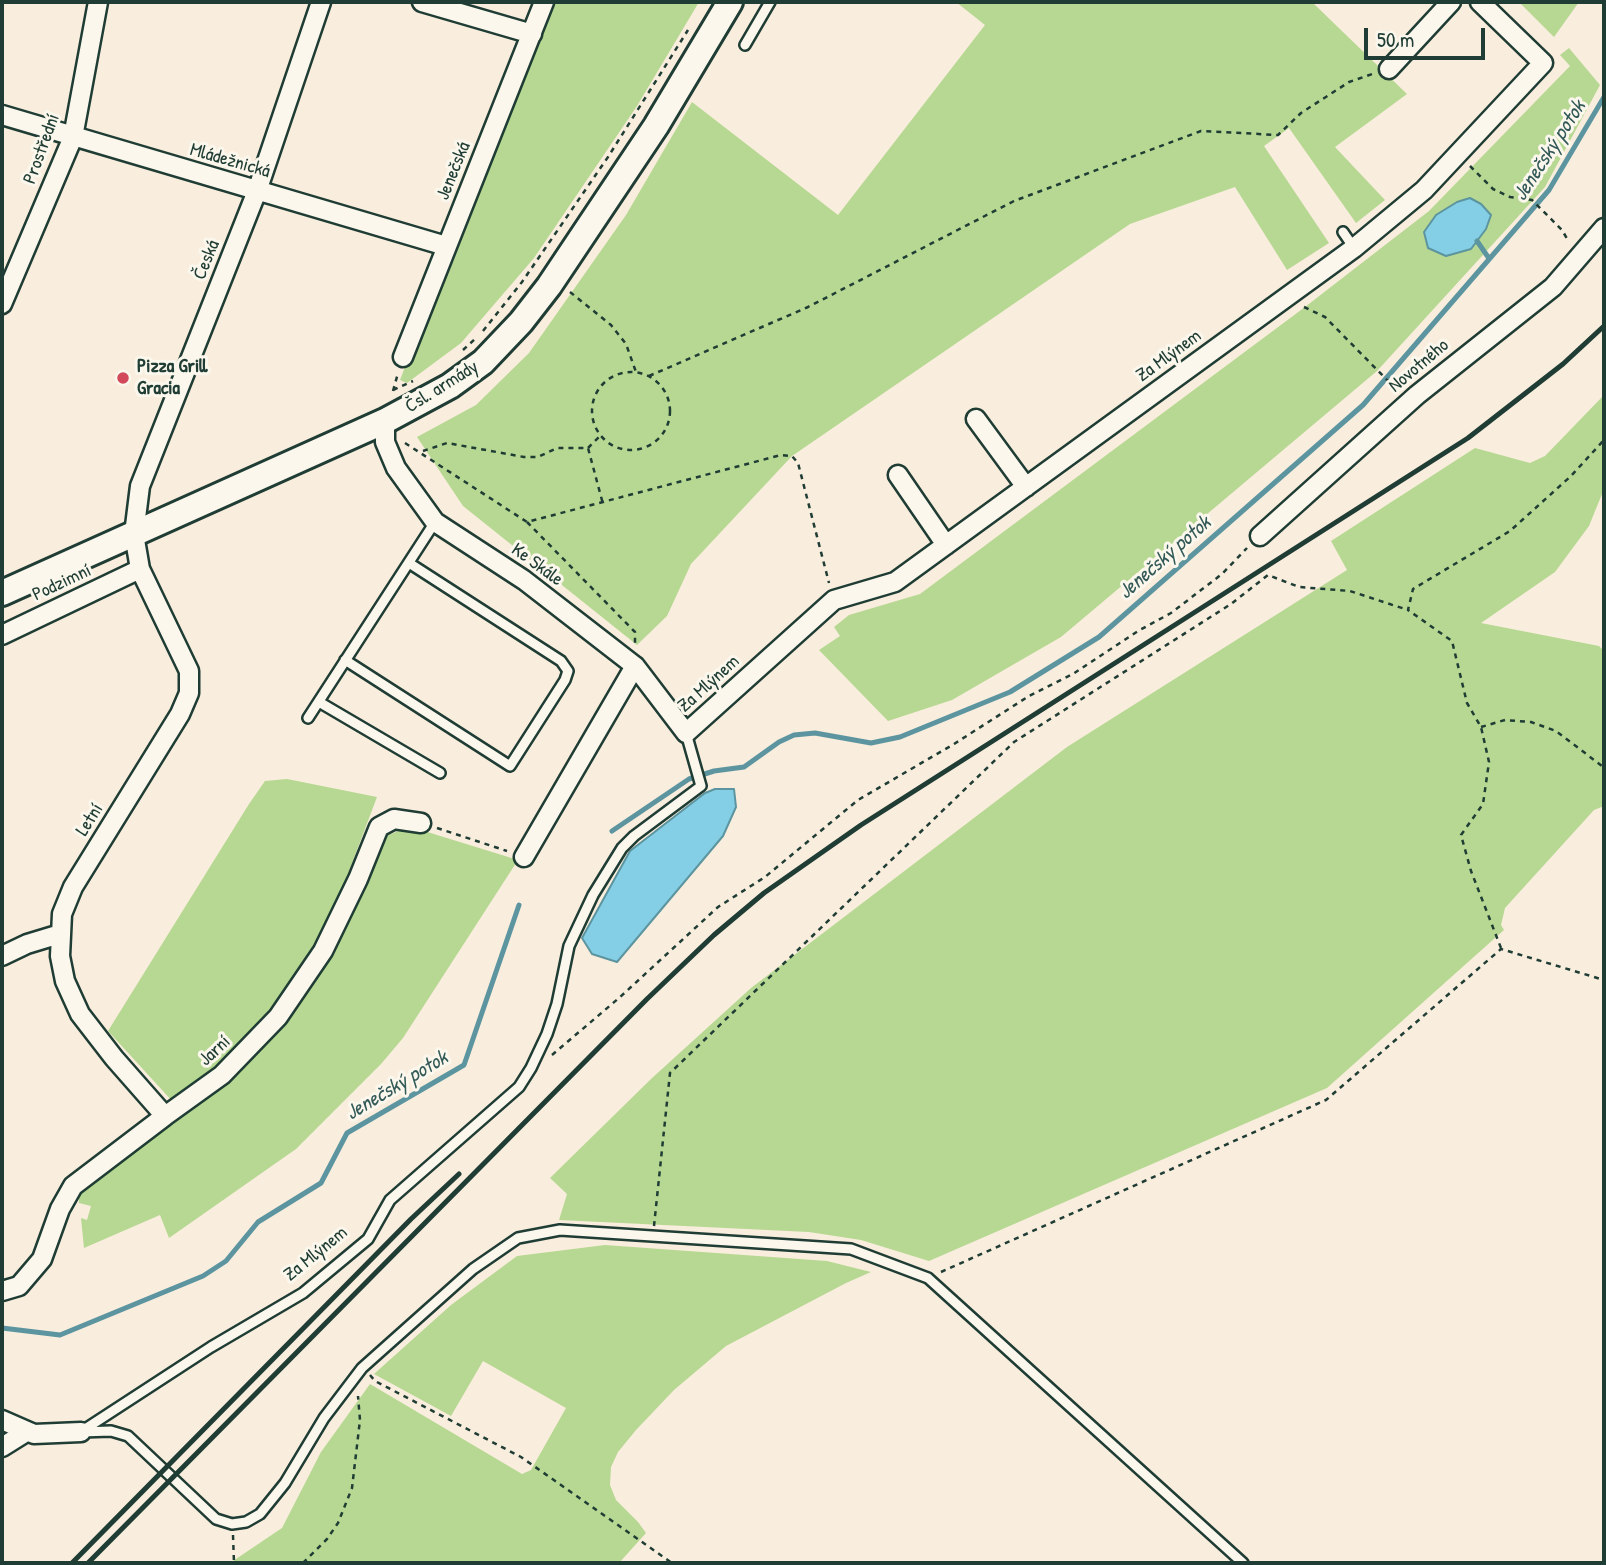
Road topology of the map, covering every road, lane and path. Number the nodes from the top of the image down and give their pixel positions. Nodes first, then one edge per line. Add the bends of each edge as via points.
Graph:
1 (99, 2) edge
2 (321, 2) edge
3 (422, 2) edge
4 (544, 2) edge
5 (730, 2) edge
6 (770, 2) edge
7 (1451, 2) edge
8 (1480, 2) edge
9 (691, 24) dead end
10 (532, 34) junction
11 (745, 44) dead end
12 (1389, 69) joint
13 (2, 115) edge
14 (73, 137) junction
15 (1458, 154) junction
16 (257, 191) junction
17 (1604, 228) edge
18 (1343, 232) dead end
19 (446, 246) junction
20 (1354, 248) junction
21 (1579, 259) junction
22 (570, 292) dead end
23 (1284, 298) junction
24 (2, 304) edge
25 (461, 352) dead end
26 (402, 357) joint
27 (636, 372) junction
28 (649, 376) junction
29 (416, 380) dead end
30 (1392, 387) dead end
31 (393, 390) junction
32 (976, 419) dead end
33 (385, 431) junction
34 (600, 436) junction
35 (1604, 440) edge
36 (588, 448) junction
37 (421, 452) junction
38 (898, 475) dead end
39 (1026, 487) junction
40 (603, 503) junction
41 (435, 522) junction
42 (527, 522) junction
43 (134, 534) junction
44 (1259, 536) joint
45 (946, 545) junction
46 (409, 564) junction
47 (140, 569) junction
48 (2, 593) edge
49 (834, 600) junction
50 (1408, 610) junction
51 (2, 635) edge
52 (345, 660) junction
53 (635, 666) junction
54 (319, 702) junction
55 (308, 718) dead end
56 (1481, 727) junction
57 (686, 733) junction
58 (1602, 766) dead end
59 (440, 773) dead end
60 (421, 823) joint
61 (524, 857) joint
62 (60, 934) junction
63 (1501, 949) junction
64 (2, 956) edge
65 (1604, 980) edge
66 (531, 1068) junction
67 (165, 1116) junction
68 (653, 1236) junction
69 (928, 1278) junction
70 (2, 1291) edge
71 (360, 1371) junction
72 (2, 1420) edge
73 (26, 1432) junction
74 (81, 1432) junction
75 (2, 1447) edge
76 (232, 1524) junction
77 (234, 1563) edge
78 (303, 1563) edge
79 (672, 1563) edge
80 (1242, 1563) edge

1 - 14 street, Prostřední
2 - 16 street, Česká
3 - 10 street
4 - 10 street, Jenečská
5 - 33 main road, Čsl. armády via 656,126 521,323 483,362
6 - 11 lane
7 - 12 street
8 - 15 street, Za Mlýnem via 1543,63
9 - 25 path via 529,272
10 - 19 street, Jenečská
12 - 28 path via 1349,82 1301,113 1278,135 1201,131 1014,201 808,307
13 - 14 street, Mládežnická
14 - 16 street, Mládežnická
14 - 24 street, Prostřední
15 - 20 street, Za Mlýnem via 1424,190
15 - 21 path via 1493,189 1532,200 1542,208
16 - 19 street, Mládežnická
16 - 43 street, Česká via 140,486
17 - 21 street, Novotného
18 - 20 lane
19 - 26 street, Jenečská
20 - 23 street, Za Mlýnem
21 - 44 street, Novotného via 1553,288 1417,395
22 - 27 path via 611,325 626,344
23 - 30 path via 1325,317
23 - 39 street, Za Mlýnem
26 - 31 path
27 - 28 path
27 - 34 path via 612,376 595,393 592,417
28 - 34 path via 668,396 671,409 663,435 653,445 626,451
29 - 31 path
31 - 33 path
32 - 39 street
33 - 37 path
33 - 41 street, Ke Skále via 396,468
33 - 43 main road, Čsl. armády
34 - 36 path
35 - 50 path via 1572,476 1510,531 1412,589
36 - 37 path via 557,448 538,457 524,457 447,443
36 - 40 path
37 - 42 path
38 - 45 street
39 - 45 street, Za Mlýnem
40 - 42 path
40 - 49 path via 781,454 792,456 798,463
41 - 46 lane
41 - 53 street, Ke Skále via 524,580
42 - 53 path via 635,632
43 - 47 street, Letní
43 - 48 main road, Čsl. armády
44 - 66 path via 1222,574 1171,613 858,800 765,877 718,908 619,998 537,1068
45 - 49 street, Za Mlýnem via 895,582
46 - 52 lane
46 - 52 lane via 561,661 568,671 510,766
47 - 51 street, Podzimní
47 - 62 street, Letní via 190,671 188,693 180,714 73,887
49 - 57 street, Za Mlýnem
50 - 56 path via 1452,640 1467,703
50 - 68 path via 1350,591 1299,587 1268,575 1231,604 1014,742 670,1073
52 - 54 lane
53 - 57 street, Ke Skále
53 - 61 street
54 - 55 lane
54 - 59 lane
56 - 58 path via 1505,720 1531,722 1556,731
56 - 63 path via 1489,762 1483,804 1461,835
57 - 66 lane, Za Mlýnem via 701,782 698,789 622,848 593,895 569,946 547,1034
60 - 61 path
60 - 67 street, Jarní via 394,819 379,827 323,951 278,1017 222,1075
62 - 64 street
62 - 67 street, Letní via 65,981 80,1014
63 - 65 path
63 - 69 path via 1326,1100
66 - 74 lane, Za Mlýnem via 496,1109 390,1200 368,1239 303,1293
67 - 70 street, Jarní via 73,1186 42,1259 19,1286
68 - 69 lane via 851,1249
68 - 71 lane via 560,1230 518,1238 473,1269
69 - 80 lane
71 - 76 lane via 267,1506 253,1519
71 - 78 path via 352,1488 332,1531
71 - 79 path via 521,1457
72 - 73 street
73 - 74 street
73 - 75 street
74 - 76 lane via 111,1431 128,1436 212,1516
76 - 77 path

